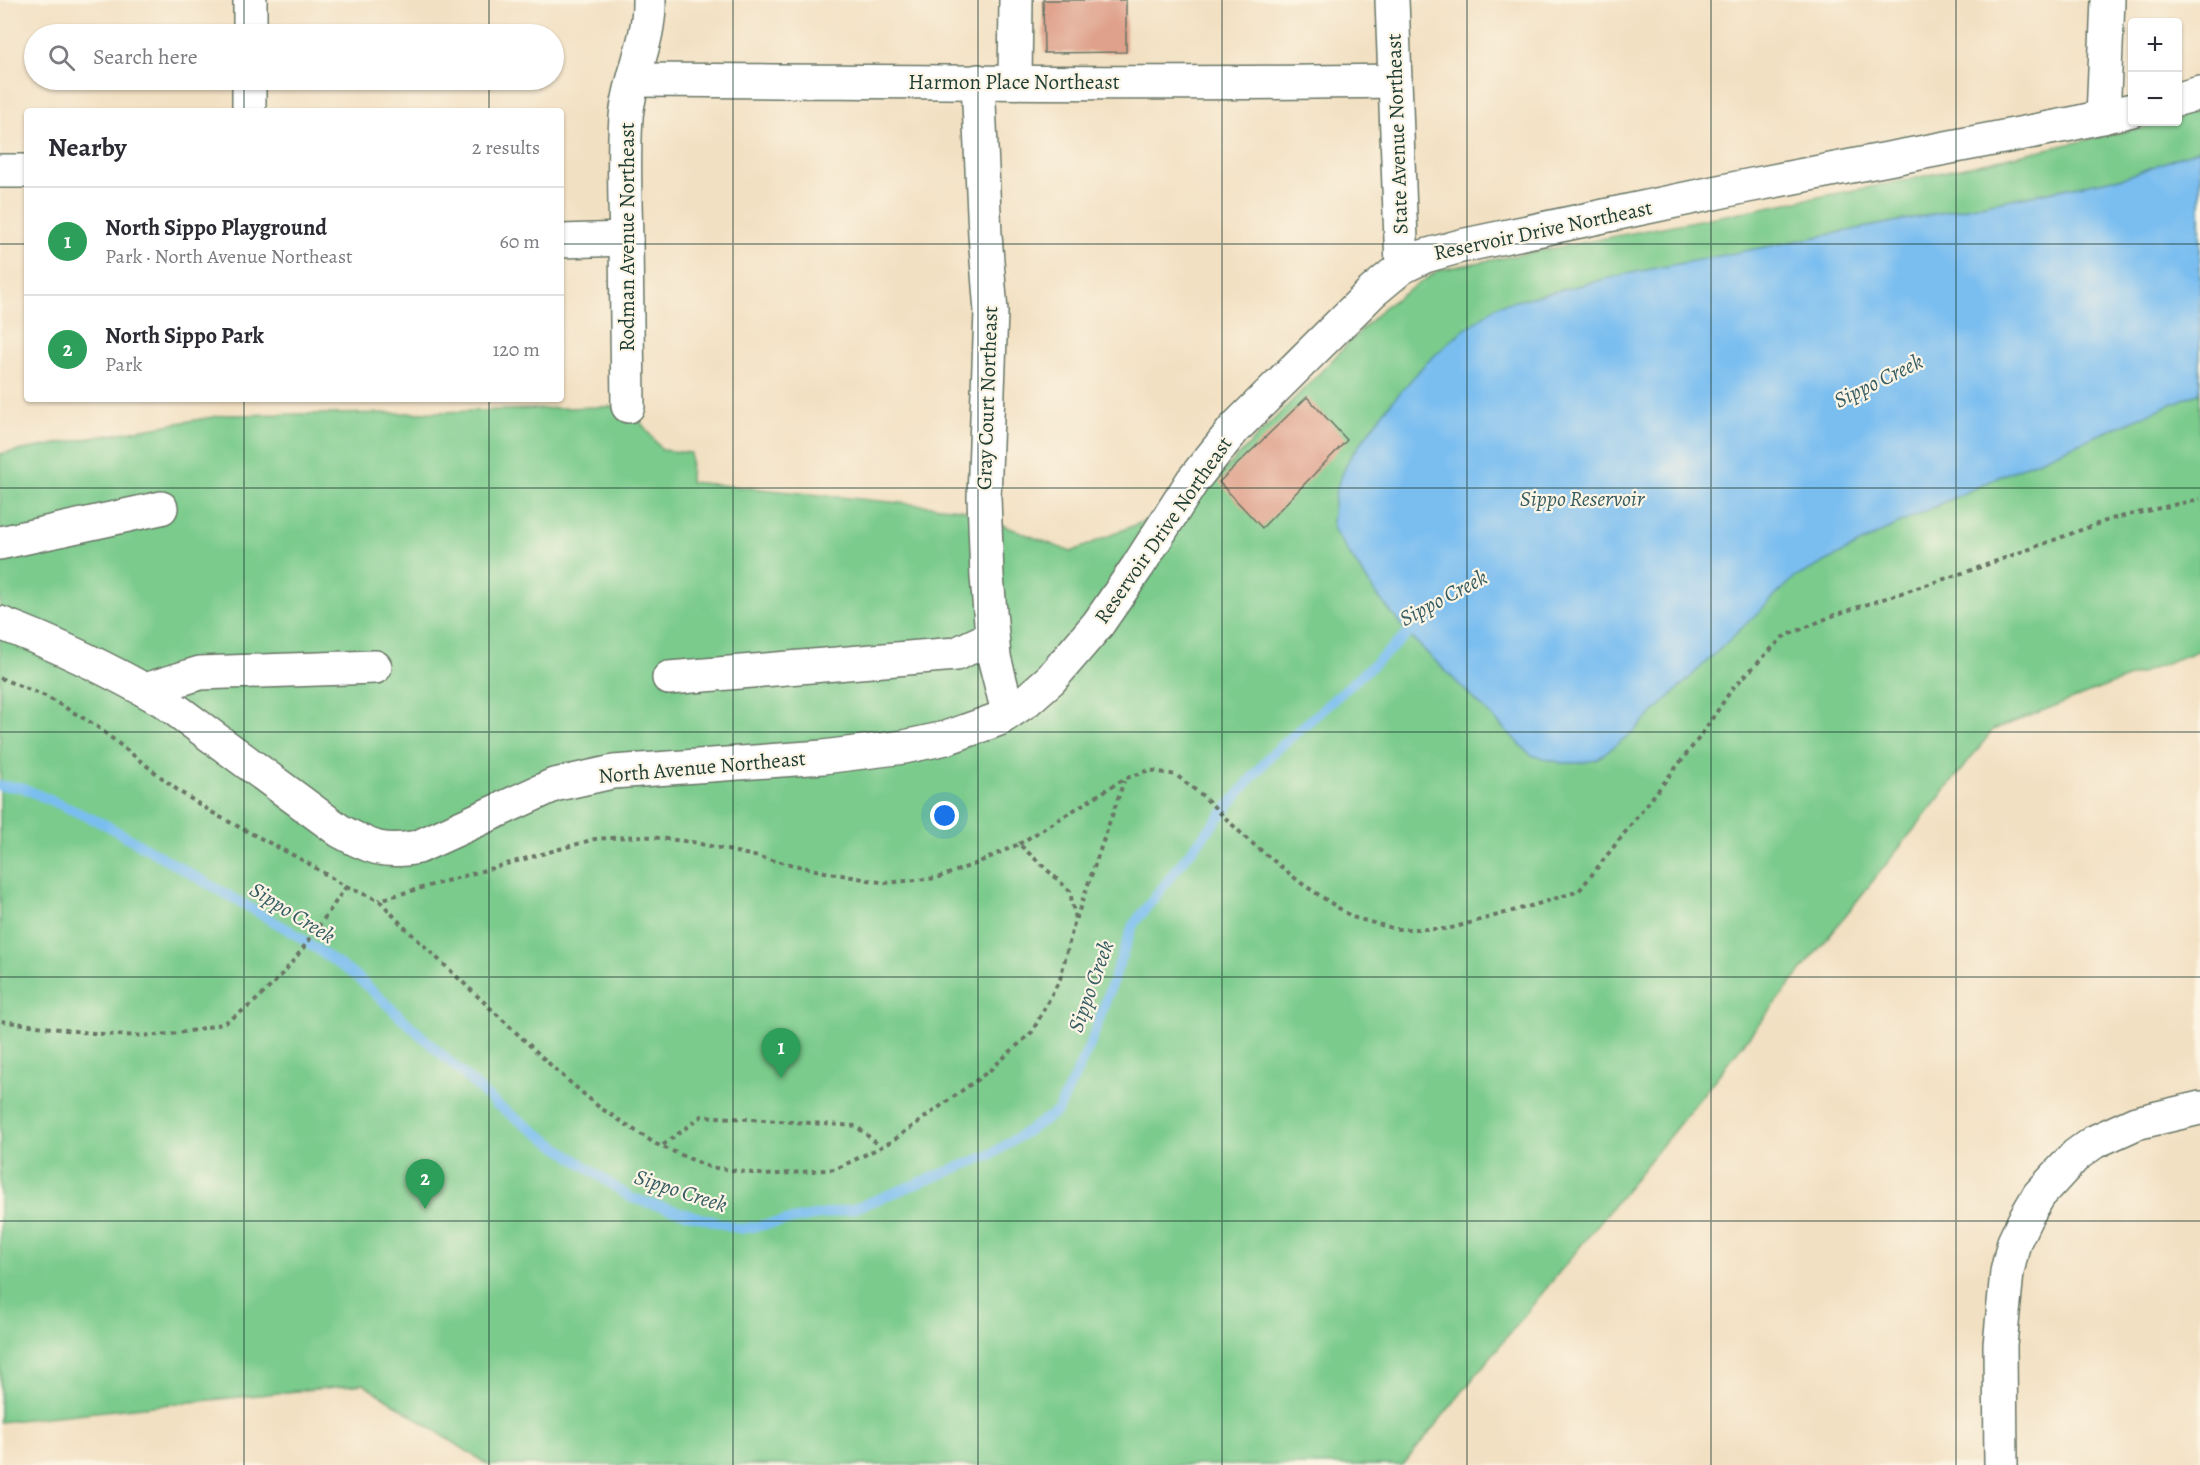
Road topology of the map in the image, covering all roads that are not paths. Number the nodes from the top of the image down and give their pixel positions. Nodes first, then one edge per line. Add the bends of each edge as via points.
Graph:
1 (250, 0) edge
2 (650, 0) edge
3 (1016, 0) edge
4 (1392, 0) edge
5 (2108, 0) edge
6 (250, 24) edge
7 (634, 80) junction
8 (978, 81) junction
9 (1015, 81) junction
10 (1394, 81) junction
11 (249, 90) edge
12 (2200, 93) edge
13 (2182, 98) edge
14 (249, 108) edge
15 (2118, 114) edge
16 (0, 171) edge
17 (24, 171) edge
18 (626, 239) junction
19 (564, 241) edge
20 (1402, 267) junction
21 (628, 406) dead end
22 (161, 508) dead end
23 (0, 543) edge
24 (0, 624) edge
25 (992, 637) junction
26 (375, 667) dead end
27 (669, 678) dead end
28 (145, 690) junction
29 (1008, 712) junction
30 (2200, 1108) edge
31 (2001, 1465) edge

1 - 6 street
2 - 7 street, Rodman Avenue Northeast via 647,36
3 - 9 street
4 - 10 street, State Avenue Northeast
5 - 15 street
7 - 8 street, Harmon Place Northeast
7 - 18 street, Rodman Avenue Northeast via 627,115
8 - 9 street, Harmon Place Northeast
8 - 25 street, Gray Court Northeast via 991,312 984,497
9 - 10 street, Harmon Place Northeast
10 - 20 street, State Avenue Northeast
11 - 14 street
12 - 13 street
15 - 20 street, Reservoir Drive Northeast via 1461,246
16 - 17 street
18 - 19 street
18 - 21 street, Rodman Avenue Northeast
20 - 29 street, Reservoir Drive Northeast via 1234,429 1193,480 1098,624 1051,679
22 - 23 street
24 - 28 street, North Avenue Northeast via 32,635
25 - 27 street via 956,654
25 - 29 street, Gray Court Northeast
26 - 28 street via 200,672
28 - 29 street, North Avenue Northeast via 340,831 370,847 396,851 418,847 554,785 613,772 823,757 904,747 946,738
30 - 31 street via 2136,1123 2094,1142 2076,1155 2039,1195 2026,1217 2014,1242 2006,1282 2000,1345

